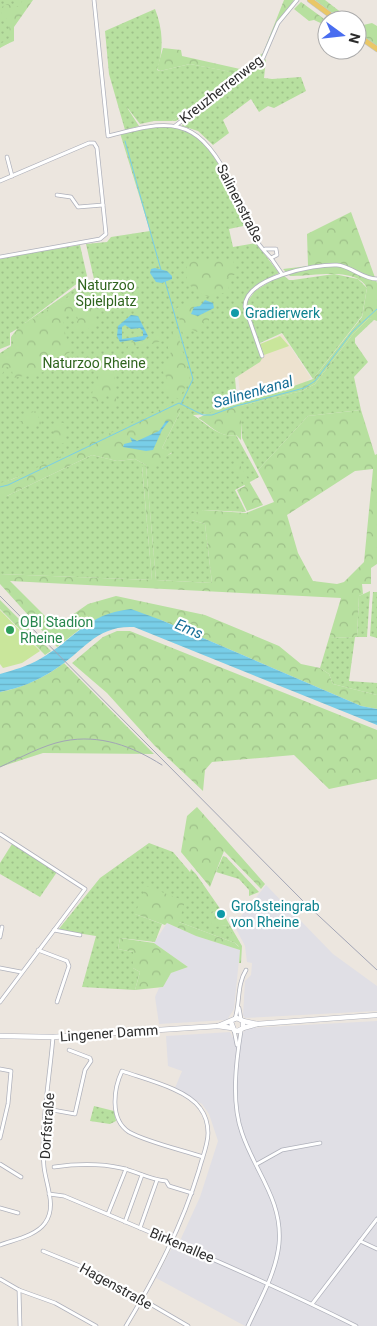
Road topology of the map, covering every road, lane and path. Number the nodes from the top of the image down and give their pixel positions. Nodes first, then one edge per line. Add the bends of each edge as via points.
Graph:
1 (94, 0) edge
2 (297, 0) edge
3 (310, 0) edge
4 (324, 10) edge
5 (174, 126) junction
6 (7, 157) dead end
7 (12, 176) junction
8 (0, 181) edge
9 (57, 195) dead end
10 (102, 205) junction
11 (265, 249) junction
12 (0, 257) edge
13 (271, 258) junction
14 (282, 274) junction
15 (377, 279) edge
16 (262, 356) dead end
17 (0, 834) edge
18 (2, 927) dead end
19 (54, 930) junction
20 (80, 934) dead end
21 (0, 938) edge
22 (38, 950) junction
23 (0, 968) edge
24 (246, 970) dead end
25 (21, 972) junction
26 (0, 1002) edge
27 (57, 1002) dead end
28 (239, 1007) junction
29 (377, 1015) edge
30 (233, 1020) junction
31 (242, 1020) junction
32 (257, 1024) junction
33 (218, 1026) junction
34 (242, 1029) junction
35 (233, 1030) junction
36 (0, 1036) edge
37 (53, 1037) junction
38 (237, 1045) junction
39 (69, 1050) dead end
40 (0, 1068) edge
41 (47, 1109) junction
42 (0, 1138) edge
43 (320, 1143) dead end
44 (203, 1157) junction
45 (0, 1164) edge
46 (257, 1164) junction
47 (54, 1167) dead end
48 (126, 1170) junction
49 (142, 1175) junction
50 (21, 1177) dead end
51 (157, 1180) junction
52 (192, 1193) junction
53 (49, 1194) junction
54 (0, 1208) edge
55 (18, 1212) dead end
56 (108, 1214) junction
57 (377, 1219) edge
58 (125, 1222) junction
59 (140, 1228) junction
60 (360, 1241) junction
61 (172, 1242) junction
62 (0, 1244) edge
63 (377, 1249) edge
64 (43, 1251) dead end
65 (0, 1279) edge
66 (268, 1283) junction
67 (19, 1290) junction
68 (142, 1300) junction
69 (312, 1304) junction
70 (20, 1326) edge
71 (96, 1326) edge
72 (126, 1326) edge
73 (188, 1326) edge
74 (248, 1326) edge
75 (356, 1326) edge

1 - 5 street, Salinenstraße via 108,136 141,127
2 - 5 street, Kreuzherrenweg via 278,23 263,58
3 - 4 main road
5 - 11 street, Salinenstraße via 196,134 215,153 241,201 253,234
6 - 7 street
7 - 8 street
7 - 10 street via 89,143 94,144
9 - 10 street via 71,197 78,207
10 - 12 street via 104,238
11 - 13 street, Salinenstraße
11 - 13 street, Salinenstraße via 276,249 277,255
13 - 14 street, Salinenstraße
14 - 15 street via 339,265 366,278
14 - 16 street via 251,290 245,301
17 - 19 street via 85,887
18 - 21 street
19 - 20 street
19 - 22 street
22 - 25 street
22 - 27 street via 67,961 69,966
23 - 25 street
24 - 28 street via 240,982
25 - 26 street
28 - 30 street
28 - 31 street
29 - 32 main road
30 - 31 main road, Lingener Damm
30 - 33 main road, Lingener Damm
30 - 35 main road
31 - 32 main road
31 - 34 main road
32 - 34 main road
33 - 35 main road, Lingener Damm
33 - 37 main road, Lingener Damm
34 - 35 main road, Lingener Damm
34 - 38 street
35 - 38 street
36 - 37 main road, Lingener Damm
37 - 41 street, Dorfstraße
38 - 46 street via 238,1115 242,1133
39 - 41 street via 91,1061 85,1070 75,1114
40 - 42 street via 11,1070
41 - 53 street, Dorfstraße via 43,1153
43 - 46 street via 282,1150
44 - 44 street via 208,1133 205,1116 199,1106 183,1094 122,1071 115,1101 126,1129
44 - 52 street
45 - 50 street
46 - 66 street via 274,1201 280,1231 276,1260
47 - 48 street via 77,1164
48 - 49 street
48 - 56 street
49 - 51 street
49 - 58 street
51 - 52 street
51 - 59 street
52 - 61 street
53 - 56 street, Birkenallee via 64,1196
53 - 62 street, Dorfstraße via 50,1206 45,1224 36,1231
54 - 55 street
56 - 58 street, Birkenallee
57 - 60 street
58 - 59 street, Birkenallee
59 - 61 street, Birkenallee
60 - 63 street
60 - 69 street
61 - 66 street, Birkenallee
61 - 68 street
64 - 68 street, Hagenstraße via 97,1273
65 - 67 street
66 - 69 street, Birkenallee
66 - 74 street
67 - 70 street
67 - 71 street via 55,1303
68 - 72 street
68 - 73 street, Hagenstraße
69 - 75 street, Birkenallee

